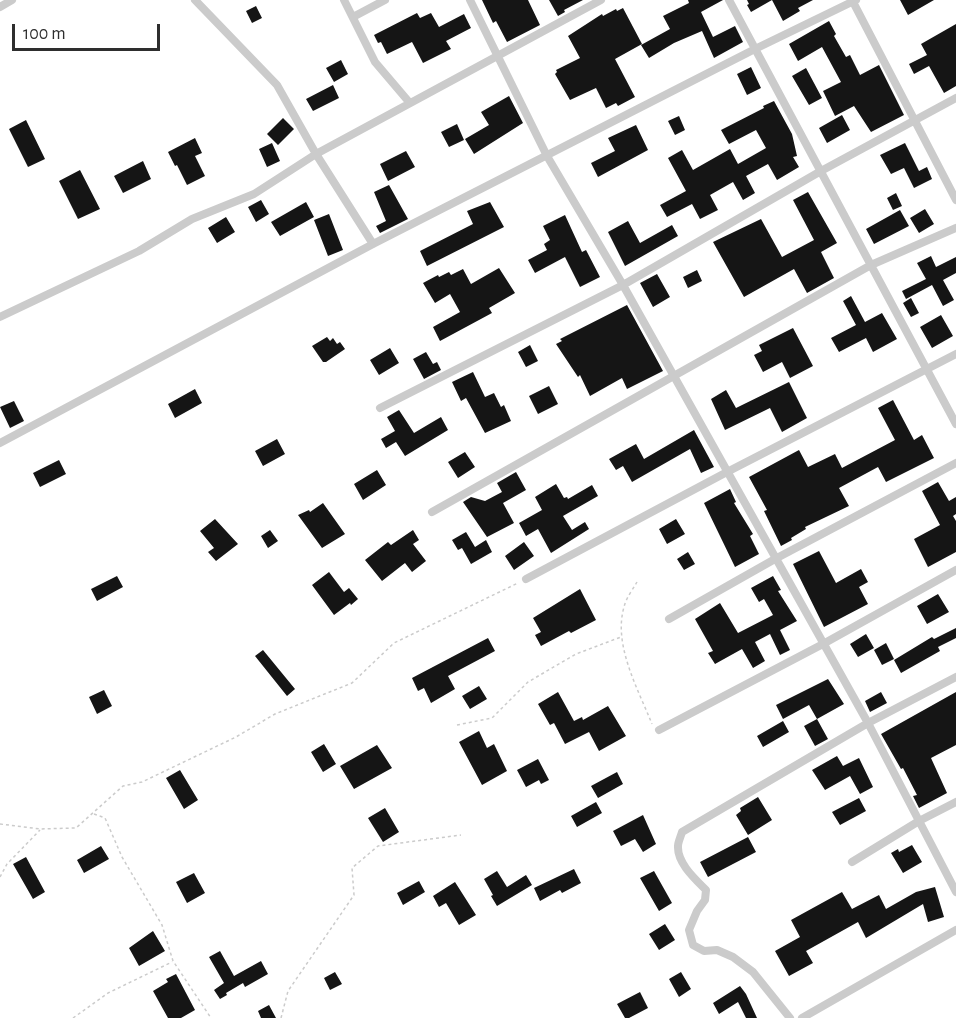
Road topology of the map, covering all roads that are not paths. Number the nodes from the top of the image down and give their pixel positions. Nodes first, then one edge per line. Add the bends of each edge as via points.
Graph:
1 (12, 0) edge
2 (195, 0) edge
3 (344, 0) edge
4 (385, 0) edge
5 (470, 0) edge
6 (601, 0) edge
7 (729, 0) edge
8 (854, 1) edge
9 (0, 7) edge
10 (353, 17) junction
11 (755, 49) junction
12 (497, 55) junction
13 (956, 98) edge
14 (409, 102) junction
15 (916, 121) junction
16 (316, 154) junction
17 (547, 156) junction
18 (821, 171) junction
19 (956, 200) edge
20 (956, 228) edge
21 (373, 244) junction
22 (871, 265) junction
23 (623, 285) junction
24 (0, 317) edge
25 (956, 354) edge
26 (927, 370) junction
27 (672, 376) junction
28 (380, 408) dead end
29 (956, 424) edge
30 (0, 443) edge
31 (956, 464) edge
32 (727, 472) junction
33 (432, 512) dead end
34 (775, 559) junction
35 (956, 570) edge
36 (526, 579) road end
37 (669, 619) dead end
38 (823, 644) junction
39 (956, 677) edge
40 (867, 723) junction
41 (659, 730) road end
42 (956, 802) edge
43 (919, 821) junction
44 (852, 862) dead end
45 (956, 892) edge
46 (956, 930) edge
47 (790, 1018) edge
48 (802, 1018) edge

1 - 9 street
2 - 16 street via 277,85
3 - 10 street
4 - 10 street
5 - 12 street
6 - 12 street
7 - 11 street
8 - 11 street
8 - 15 street
10 - 14 street via 375,62
11 - 17 street
11 - 18 street
12 - 14 street
12 - 17 street
13 - 15 street
14 - 16 street
15 - 18 street
15 - 19 street
16 - 21 street
16 - 24 street via 254,194 192,219 140,251
17 - 21 street
17 - 23 street
18 - 22 street
18 - 23 street
20 - 22 street
21 - 30 street
22 - 26 street
22 - 27 street
23 - 27 street
23 - 28 street
25 - 26 street
26 - 29 street
26 - 32 street
27 - 32 street
27 - 33 street
31 - 34 street
32 - 34 street
32 - 36 street
34 - 37 street
34 - 38 street
35 - 38 street
38 - 40 street
38 - 41 street
39 - 40 street
40 - 43 street
40 - 47 street via 682,832 678,847 691,875 706,890 689,930 693,945 733,957 753,972
42 - 43 street
43 - 44 street
43 - 45 street
46 - 48 street

